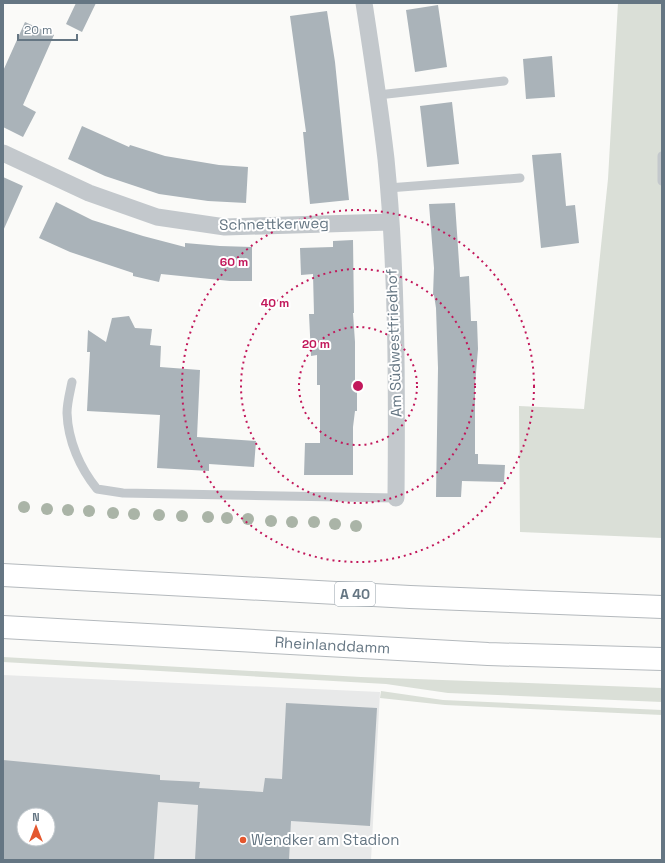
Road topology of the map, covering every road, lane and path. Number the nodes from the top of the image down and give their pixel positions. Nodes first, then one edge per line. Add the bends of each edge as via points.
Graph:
1 (364, 3) edge
2 (504, 81) dead end
3 (378, 95) junction
4 (3, 153) edge
5 (662, 156) edge
6 (520, 178) dead end
7 (662, 181) edge
8 (388, 188) junction
9 (390, 222) junction
10 (72, 382) dead end
11 (396, 498) joint
12 (3, 575) edge
13 (662, 607) edge
14 (3, 627) edge
15 (662, 659) edge

1 - 3 street, Am Südwestfriedhof
2 - 3 lane
3 - 8 street, Am Südwestfriedhof
4 - 9 street, Schnettkerweg via 89,193 157,217 225,227
5 - 7 lane
6 - 8 lane
8 - 9 street, Am Südwestfriedhof
9 - 11 street, Am Südwestfriedhof via 397,388
10 - 11 lane via 67,412 71,436 84,473 97,489 123,493
12 - 13 highway, A 40 via 410,597
14 - 15 highway, Rheinlanddamm via 488,654

